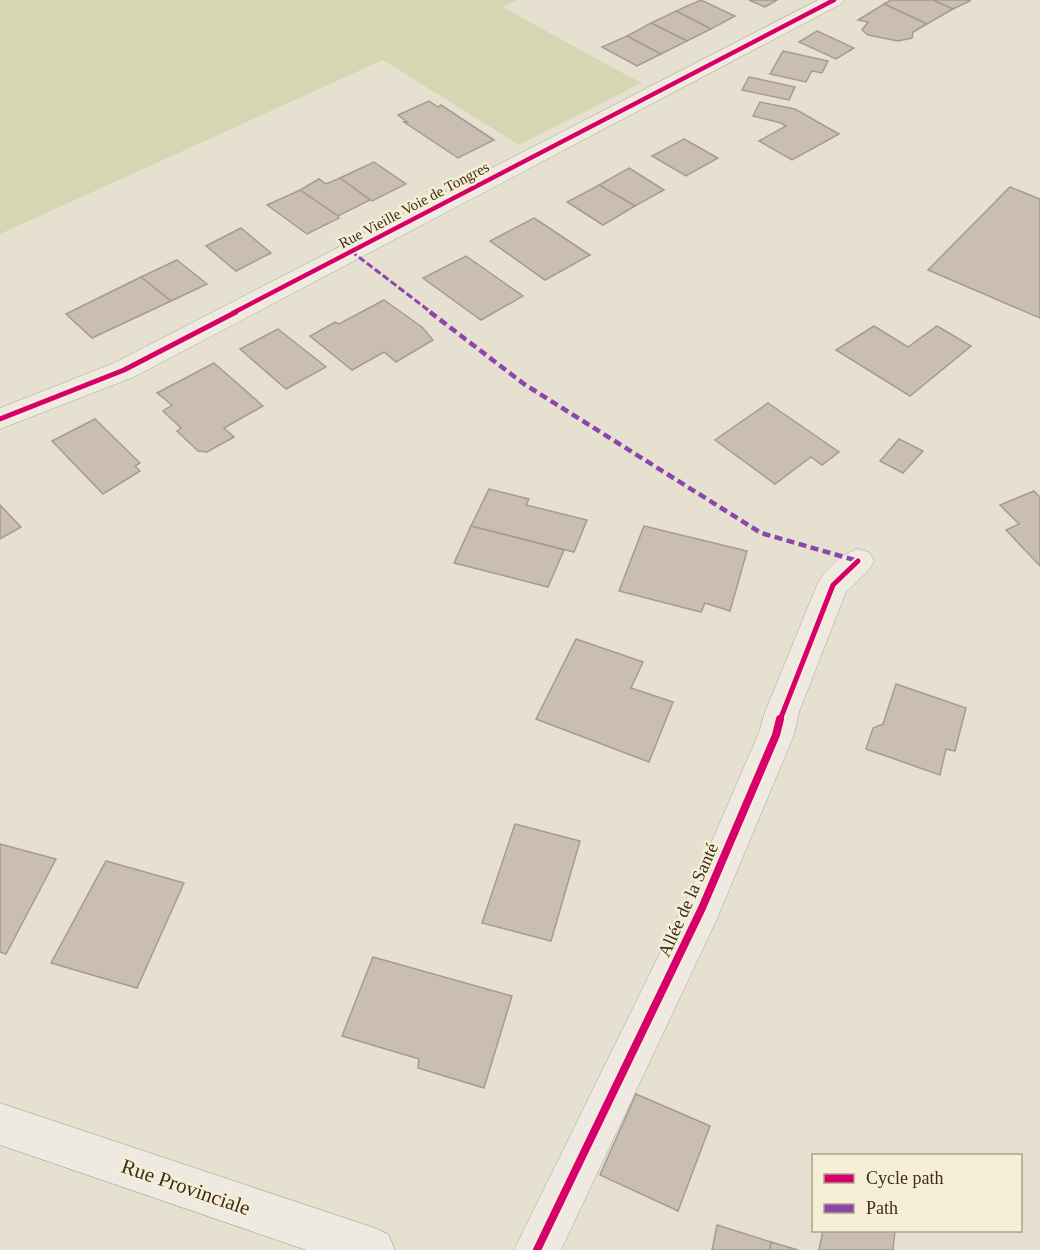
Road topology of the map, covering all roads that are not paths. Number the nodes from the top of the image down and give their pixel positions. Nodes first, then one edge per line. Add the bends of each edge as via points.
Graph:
1 (834, 0) edge
2 (0, 419) edge
3 (858, 561) dead end
4 (0, 1124) edge
5 (372, 1250) edge
6 (537, 1250) edge

1 - 2 street, Rue Vieille Voie de Tongres via 124,370
3 - 6 street, Allée de la Santé via 833,585 776,735 702,908
4 - 5 street, Rue Provinciale

